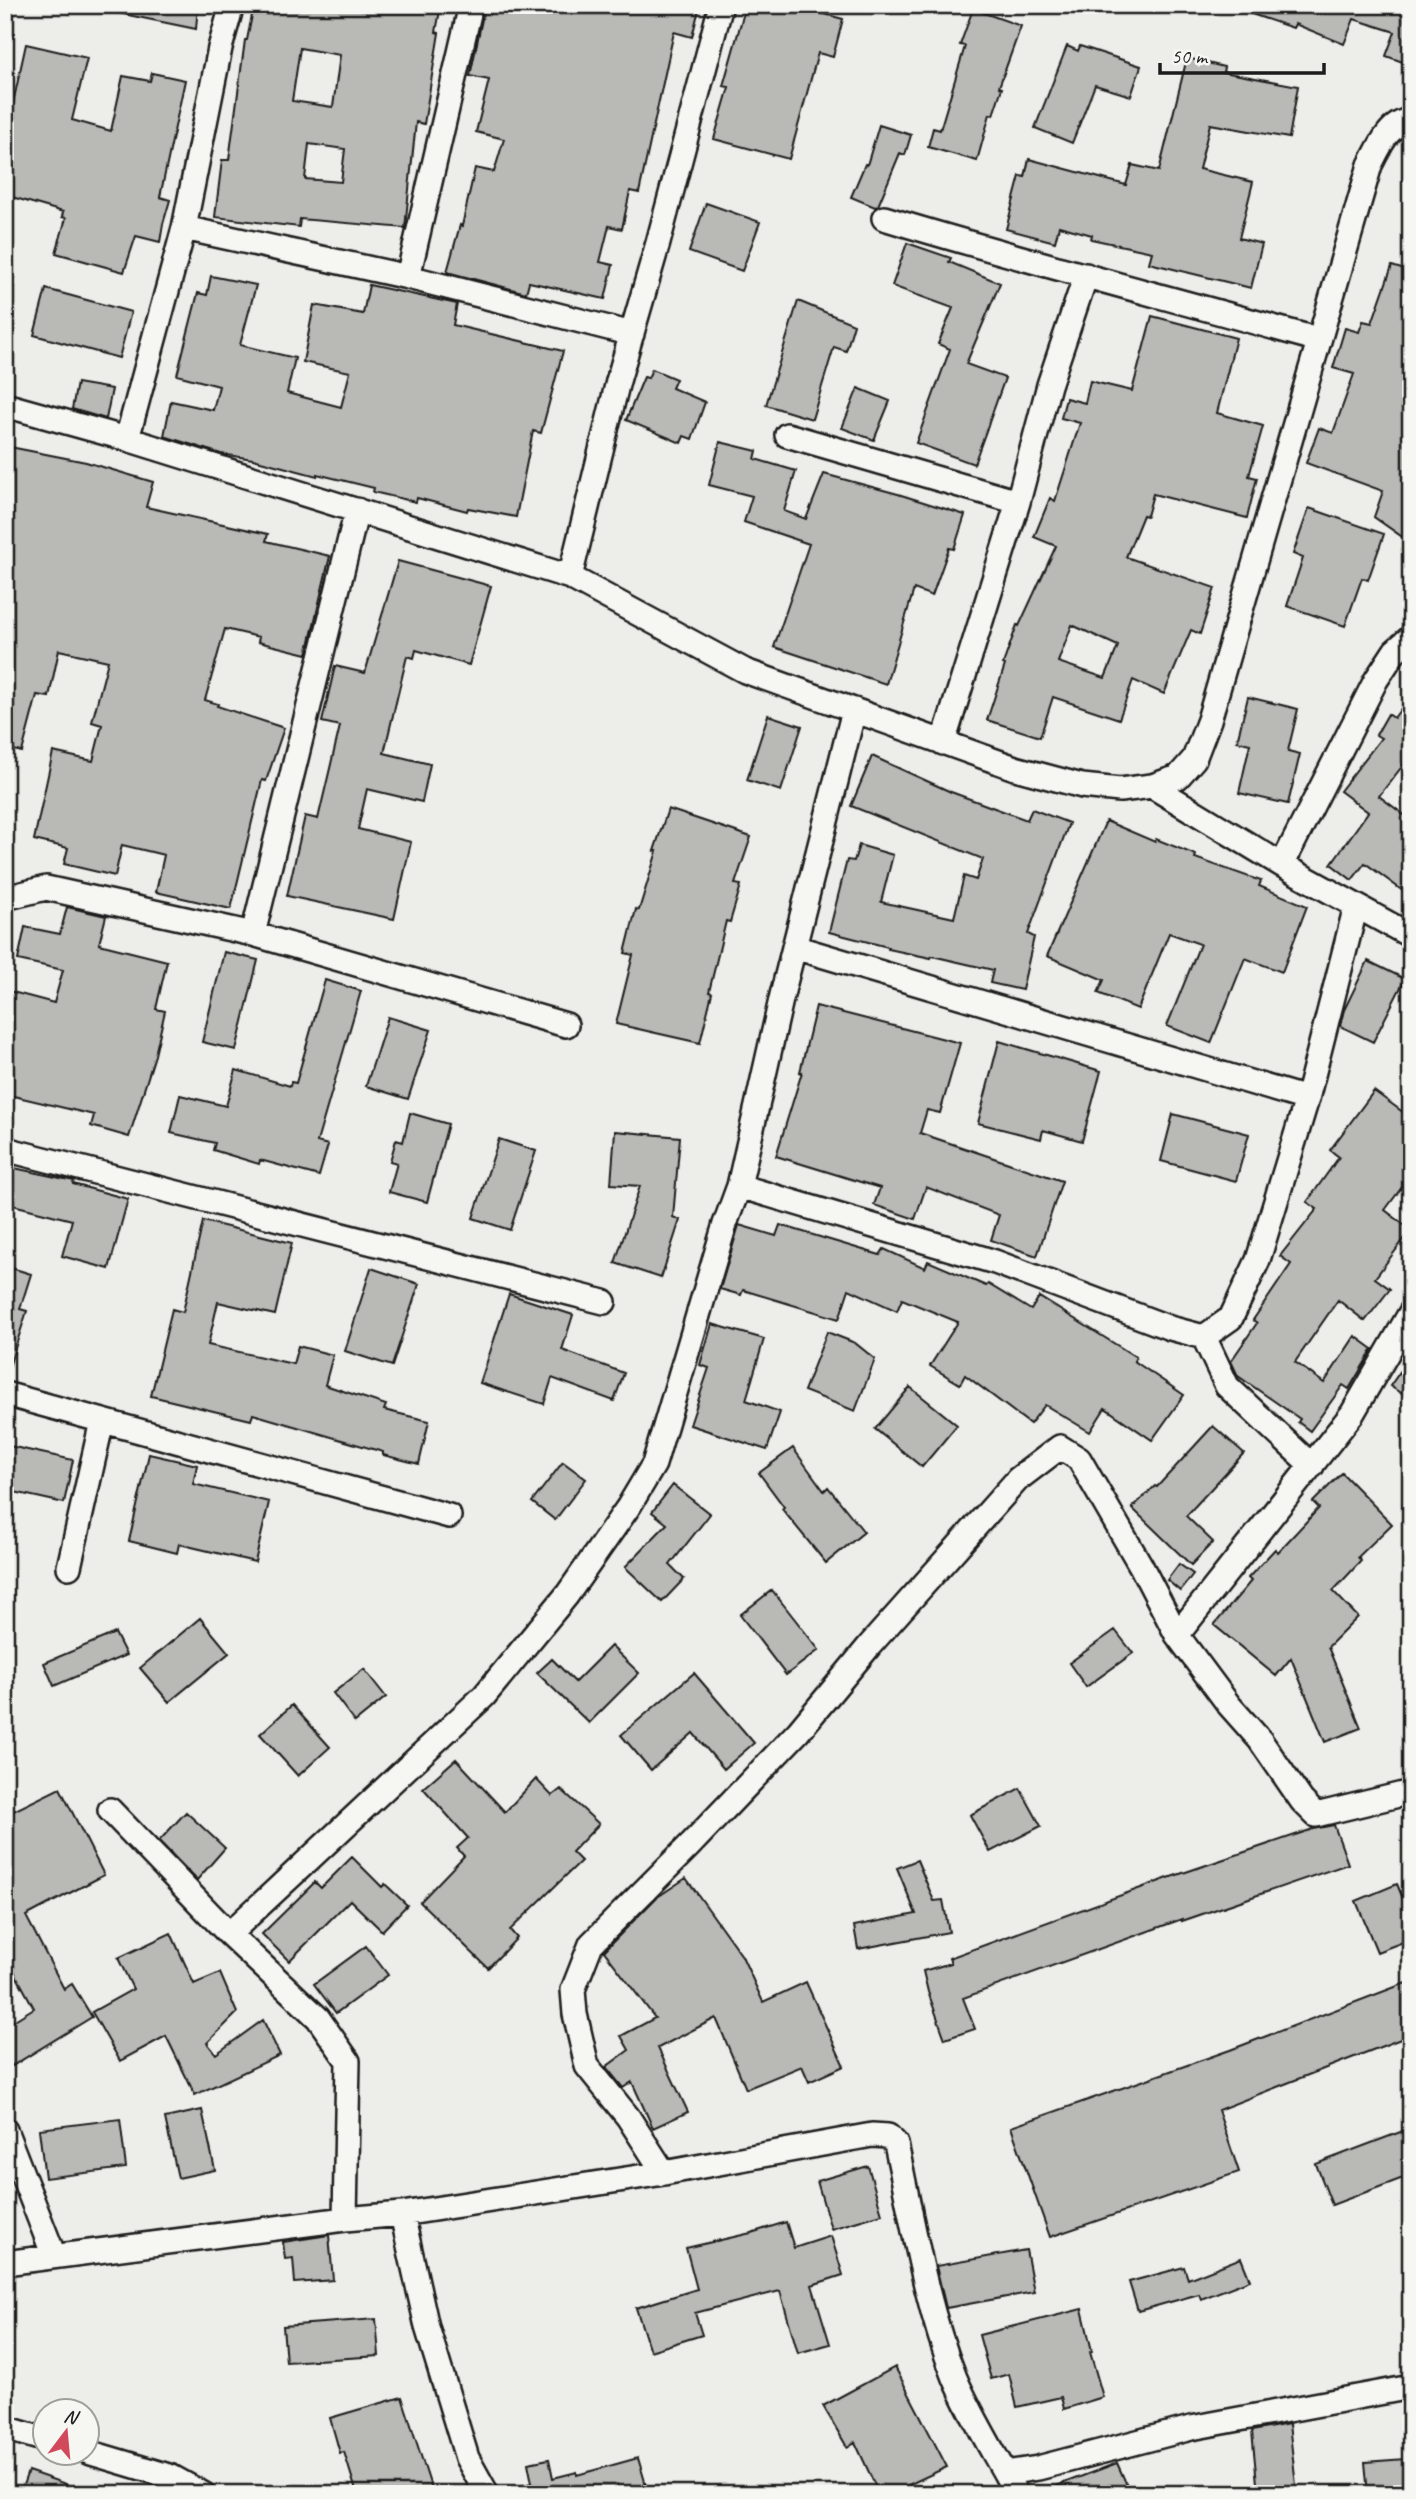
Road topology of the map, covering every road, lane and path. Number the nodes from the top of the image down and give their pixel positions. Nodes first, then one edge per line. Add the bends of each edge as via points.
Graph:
1 (232, 5) edge
2 (471, 5) edge
3 (721, 5) edge
4 (1411, 120) edge
5 (884, 218) dead end
6 (184, 228) junction
7 (1086, 275) junction
8 (408, 277) junction
9 (632, 334) junction
10 (1319, 340) junction
11 (5, 405) edge
12 (787, 435) dead end
13 (127, 439) junction
14 (1018, 502) junction
15 (357, 510) junction
16 (570, 577) junction
17 (1411, 636) edge
18 (854, 710) junction
19 (943, 743) junction
20 (1152, 786) junction
21 (1282, 865) junction
22 (5, 898) edge
23 (1356, 906) junction
24 (253, 934) junction
25 (1411, 936) edge
26 (794, 947) junction
27 (566, 1024) dead end
28 (1307, 1099) junction
29 (5, 1149) edge
30 (739, 1186) junction
31 (604, 1302) dead end
32 (1411, 1312) edge
33 (1204, 1337) junction
34 (5, 1394) edge
35 (102, 1420) junction
36 (1312, 1466) junction
37 (449, 1516) dead end
38 (69, 1567) dead end
39 (1177, 1635) junction
40 (1411, 1792) edge
41 (110, 1810) dead end
42 (229, 1934) junction
43 (5, 2130) edge
44 (664, 2173) junction
45 (402, 2214) junction
46 (345, 2219) junction
47 (54, 2256) junction
48 (5, 2263) edge
49 (1411, 2387) edge
50 (5, 2428) edge
51 (32, 2436) edge
52 (102, 2456) edge
53 (1005, 2473) junction
54 (203, 2494) edge
55 (487, 2494) edge
56 (1016, 2494) edge

1 - 6 street
2 - 8 street
3 - 9 street
4 - 10 street via 1404,120 1387,134 1370,165
5 - 7 street
6 - 8 street
6 - 13 street
7 - 10 street
7 - 14 street via 1049,385
8 - 9 street
9 - 16 street
10 - 20 street via 1209,720 1194,759 1178,777
11 - 13 street
12 - 14 street
13 - 15 street
14 - 19 street
15 - 16 street
15 - 24 street
16 - 18 street via 745,671
17 - 21 street via 1376,680
18 - 19 street
18 - 26 street
19 - 20 street via 1082,786 1120,790
20 - 21 street
21 - 23 street
22 - 24 street via 46,888
23 - 25 street
23 - 28 street
24 - 27 street
26 - 28 street
26 - 30 street
28 - 33 street via 1258,1260 1231,1318
29 - 31 street
30 - 33 street via 995,1262
30 - 42 street via 654,1464 629,1506 568,1595 484,1696
32 - 36 street via 1352,1413
33 - 36 street via 1227,1385
34 - 35 street
35 - 37 street
35 - 38 street
36 - 39 street
39 - 40 street via 1316,1815
39 - 44 street via 1079,1459 1060,1447 1018,1479 798,1732 591,1944 573,1990 587,2066
41 - 42 street
42 - 46 street via 318,2018 348,2061
43 - 47 street
44 - 45 street
44 - 53 street via 872,2135 888,2136 896,2144 930,2305 971,2412
45 - 46 street
45 - 55 street via 427,2327 467,2458
46 - 47 street
47 - 48 street
49 - 53 street via 1191,2428
50 - 51 street
52 - 54 street via 172,2477
53 - 56 street

